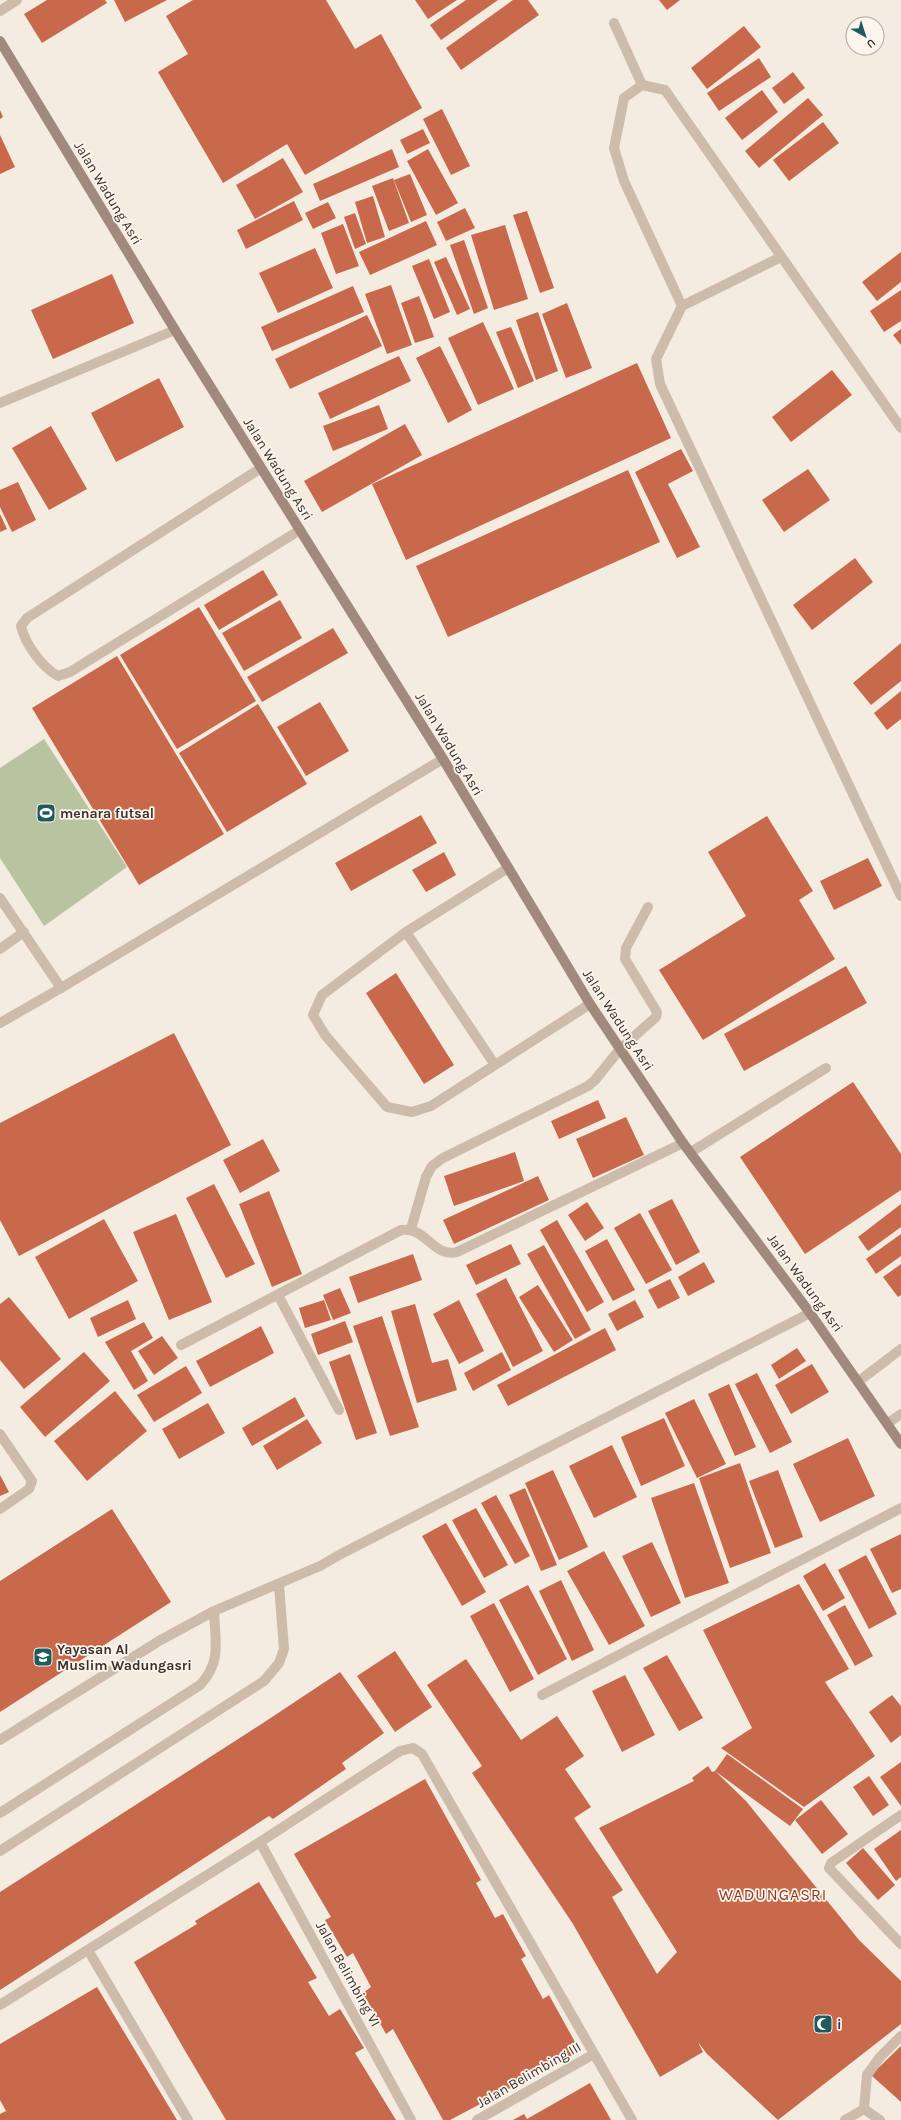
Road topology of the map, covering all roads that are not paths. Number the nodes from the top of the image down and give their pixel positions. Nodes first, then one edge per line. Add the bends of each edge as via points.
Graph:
1 (17, 0) edge
2 (0, 11) edge
3 (614, 23) dead end
4 (0, 41) edge
5 (642, 85) junction
6 (781, 257) junction
7 (682, 306) junction
8 (175, 330) junction
9 (0, 403) edge
10 (901, 428) edge
11 (261, 468) junction
12 (300, 530) junction
13 (443, 759) junction
14 (508, 868) junction
15 (901, 896) edge
16 (0, 898) edge
17 (648, 907) dead end
18 (24, 932) junction
19 (406, 932) junction
20 (0, 949) edge
21 (61, 988) junction
22 (590, 1004) junction
23 (0, 1023) edge
24 (620, 1049) junction
25 (495, 1065) junction
26 (826, 1068) dead end
27 (683, 1143) junction
28 (691, 1152) junction
29 (410, 1229) junction
30 (278, 1295) junction
31 (810, 1313) junction
32 (181, 1345) dead end
33 (901, 1349) edge
34 (859, 1382) junction
35 (339, 1410) dead end
36 (901, 1414) edge
37 (888, 1423) junction
38 (0, 1434) edge
39 (901, 1444) edge
40 (901, 1508) edge
41 (0, 1509) edge
42 (279, 1585) junction
43 (214, 1611) junction
44 (542, 1694) dead end
45 (0, 1740) edge
46 (0, 1813) edge
47 (901, 1815) edge
48 (260, 1842) junction
49 (0, 1851) edge
50 (901, 1944) edge
51 (88, 1950) junction
52 (0, 2005) edge
53 (901, 2036) edge
54 (594, 2054) junction
55 (864, 2109) junction
56 (188, 2120) edge
57 (412, 2120) edge
58 (477, 2120) edge
59 (632, 2120) edge
60 (845, 2120) edge
61 (880, 2120) edge

1 - 2 street
3 - 5 street
4 - 8 main road, Jalan Wadung Asri
5 - 6 street via 665,90
5 - 7 street via 624,98 614,148 624,181
6 - 7 street
6 - 10 street
7 - 15 street via 656,359 660,384
8 - 9 street
8 - 11 main road, Jalan Wadung Asri
11 - 12 main road, Jalan Wadung Asri
11 - 12 street via 27,618 21,626 23,634 48,670 58,676 70,672
12 - 13 main road, Jalan Wadung Asri
13 - 14 main road, Jalan Wadung Asri
13 - 21 street
14 - 19 street
14 - 22 main road, Jalan Wadung Asri
16 - 18 street
17 - 24 street via 626,948 625,959 657,1015
18 - 20 street
18 - 21 street
19 - 25 street
19 - 25 street via 322,995 313,1015 325,1035 387,1107 412,1112 431,1106
21 - 23 street
22 - 24 main road, Jalan Wadung Asri
22 - 25 street
24 - 27 main road, Jalan Wadung Asri
24 - 29 street via 588,1086 443,1158 432,1166 426,1177
26 - 28 street
27 - 28 main road, Jalan Wadung Asri
27 - 29 street via 457,1252 442,1251 420,1233
28 - 31 main road, Jalan Wadung Asri
29 - 30 street via 401,1230
30 - 32 street
30 - 35 street
31 - 34 main road, Jalan Wadung Asri
31 - 42 street
33 - 34 street
34 - 37 main road, Jalan Wadung Asri
36 - 37 street
37 - 39 main road, Jalan Wadung Asri
38 - 41 street via 32,1481 29,1489
40 - 44 street
42 - 43 street
42 - 49 street via 284,1649 279,1663 264,1681
43 - 45 street via 159,1641
43 - 46 street via 216,1661 200,1685
47 - 50 street via 831,1863 829,1868
48 - 51 street
48 - 54 street via 400,1751 413,1748 422,1754
48 - 57 street, Jalan Belimbing VI
51 - 52 street
51 - 56 street
53 - 55 street via 880,2057 867,2075
54 - 58 street, Jalan Belimbing III
54 - 59 street
55 - 60 street
55 - 61 street

